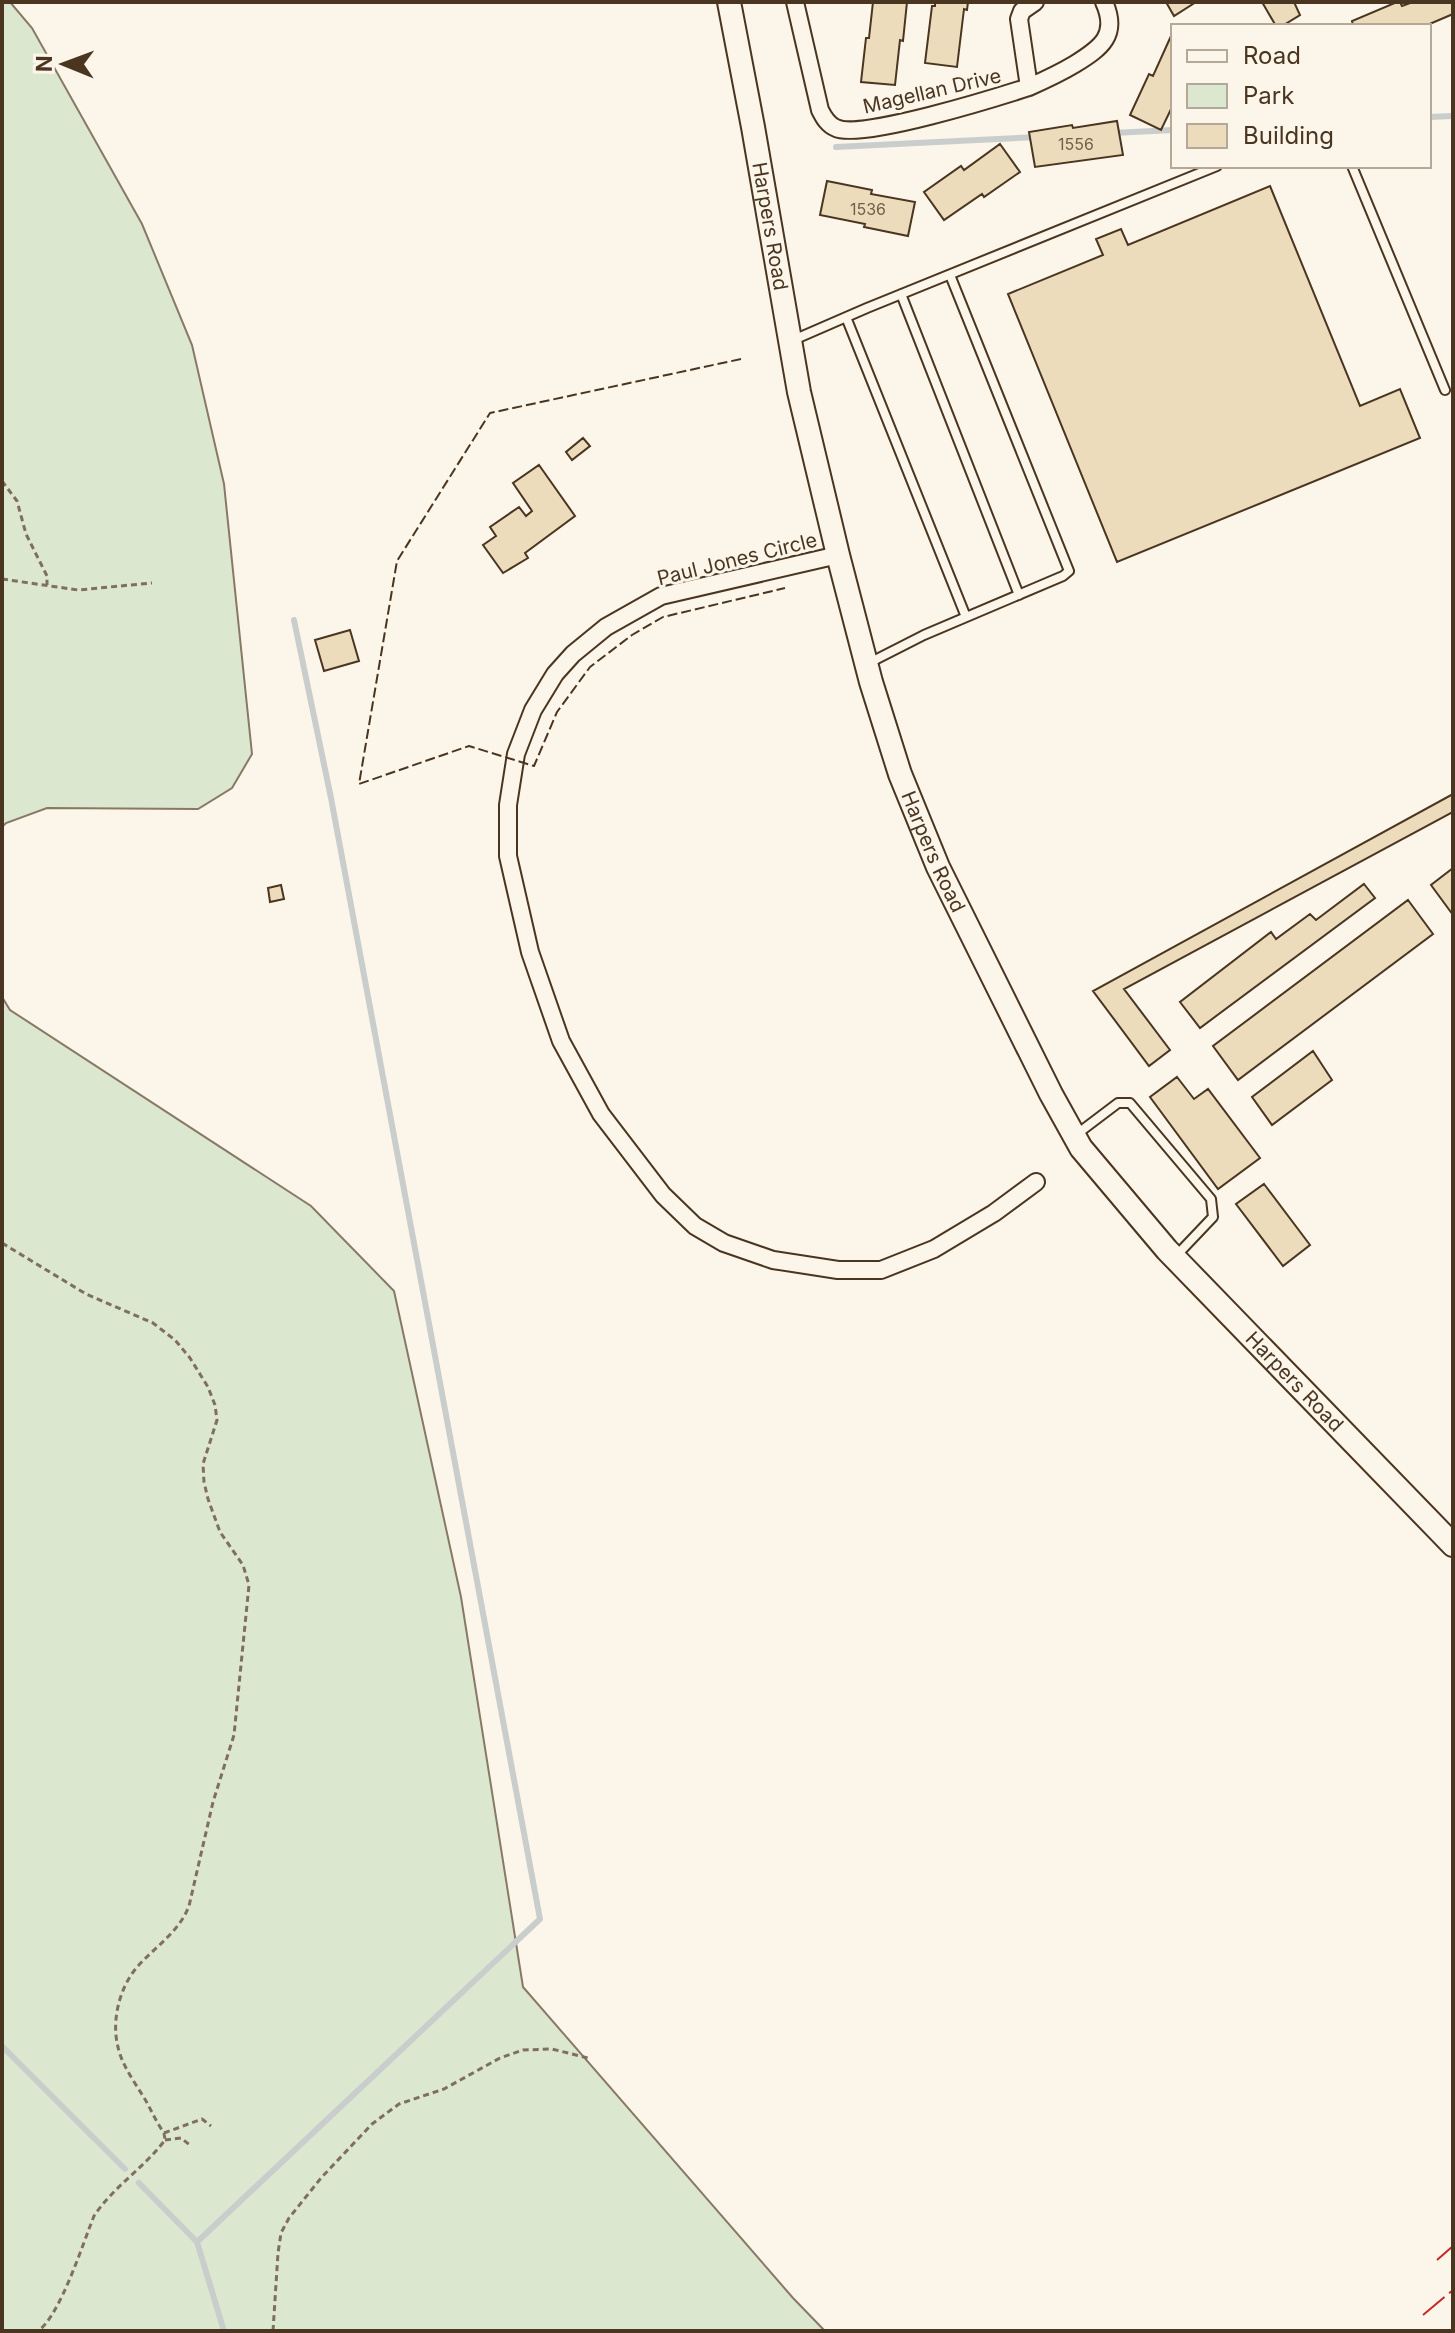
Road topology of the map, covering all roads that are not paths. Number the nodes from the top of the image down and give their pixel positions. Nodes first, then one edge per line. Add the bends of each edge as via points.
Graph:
1 (729, 2) edge
2 (795, 2) edge
3 (1035, 2) edge
4 (1104, 2) edge
5 (1029, 87) junction
6 (1212, 168) edge
7 (1353, 168) edge
8 (950, 275) junction
9 (901, 294) junction
10 (846, 317) junction
11 (790, 341) junction
12 (1445, 390) dead end
13 (838, 555) junction
14 (1019, 595) junction
15 (966, 617) junction
16 (867, 664) junction
17 (1075, 1135) junction
18 (1036, 1182) dead end
19 (1175, 1258) junction
20 (1453, 1545) edge

1 - 11 street, Harpers Road
2 - 5 street, Magellan Drive via 820,110 837,129 900,122
3 - 5 street, Magellan Drive via 1019,19
4 - 5 street, Magellan Drive via 1109,26 1099,49
6 - 8 lane
7 - 12 lane
8 - 9 lane
8 - 14 lane via 1069,571
9 - 10 lane
9 - 14 lane
10 - 11 lane
10 - 15 lane
11 - 13 street, Harpers Road
13 - 16 street, Harpers Road
13 - 18 street, Paul Jones Circle via 661,596 606,627 555,674 516,754 508,805 508,856 530,952 561,1041 601,1114 663,1195 695,1226 724,1243 773,1260 881,1270 934,1249
14 - 15 lane
15 - 16 lane
16 - 17 street, Harpers Road via 900,774 938,867
17 - 19 street, Harpers Road
17 - 19 lane via 1118,1103 1130,1103 1211,1199 1213,1217
19 - 20 street, Harpers Road

